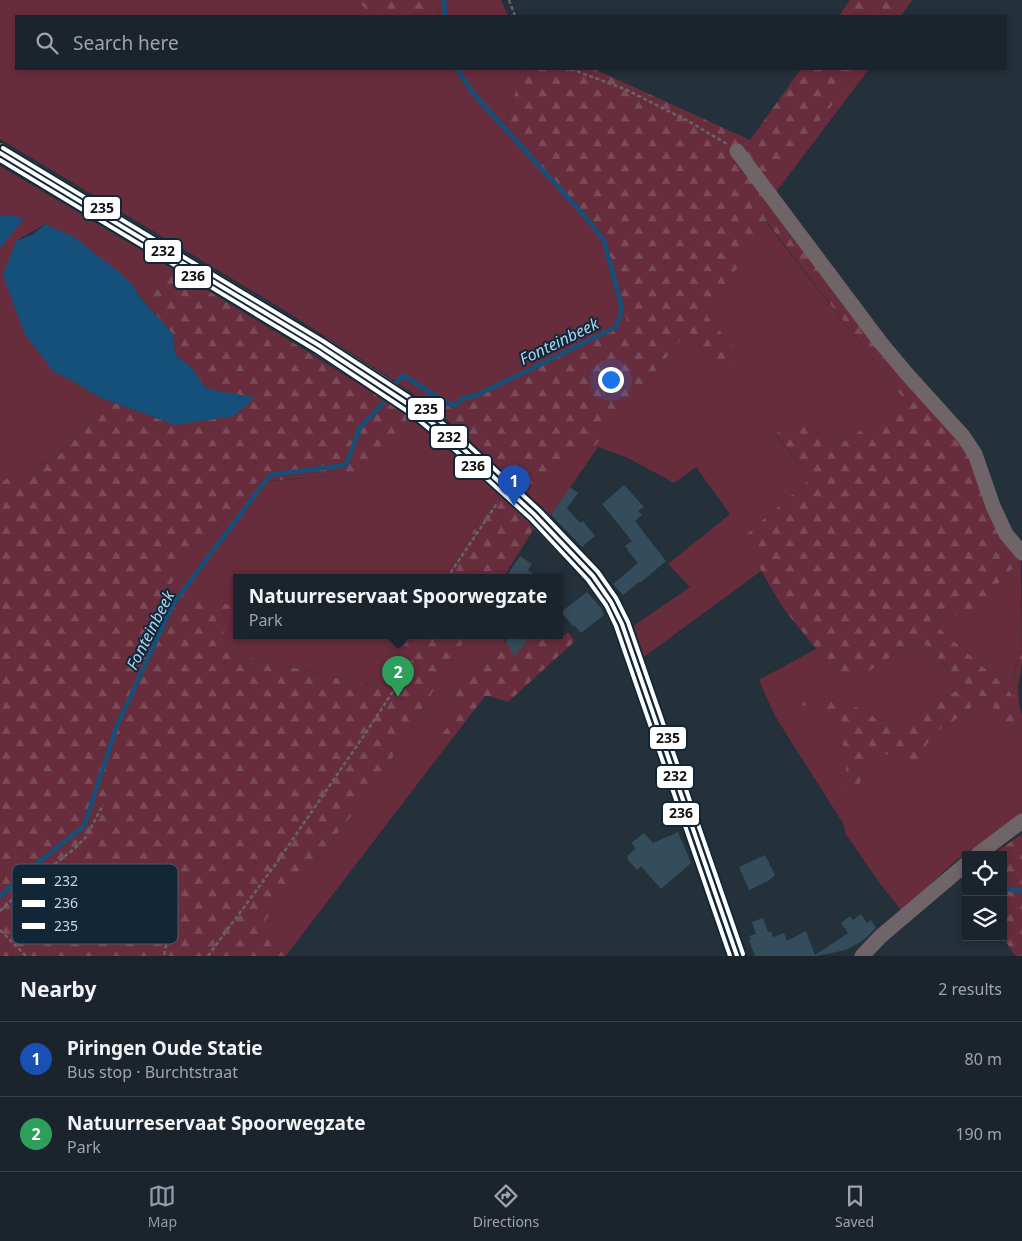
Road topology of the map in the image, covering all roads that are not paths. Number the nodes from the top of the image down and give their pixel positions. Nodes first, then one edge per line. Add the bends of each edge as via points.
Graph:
1 (737, 151) road end
2 (0, 153) edge
3 (1022, 553) edge
4 (1022, 821) edge
5 (982, 851) edge
6 (962, 867) edge
7 (737, 956) edge
8 (862, 956) edge

1 - 3 street via 881,343 963,436 975,454 1006,534
2 - 7 street via 320,346 414,408 507,488 593,576 622,624
4 - 5 street
6 - 8 street

